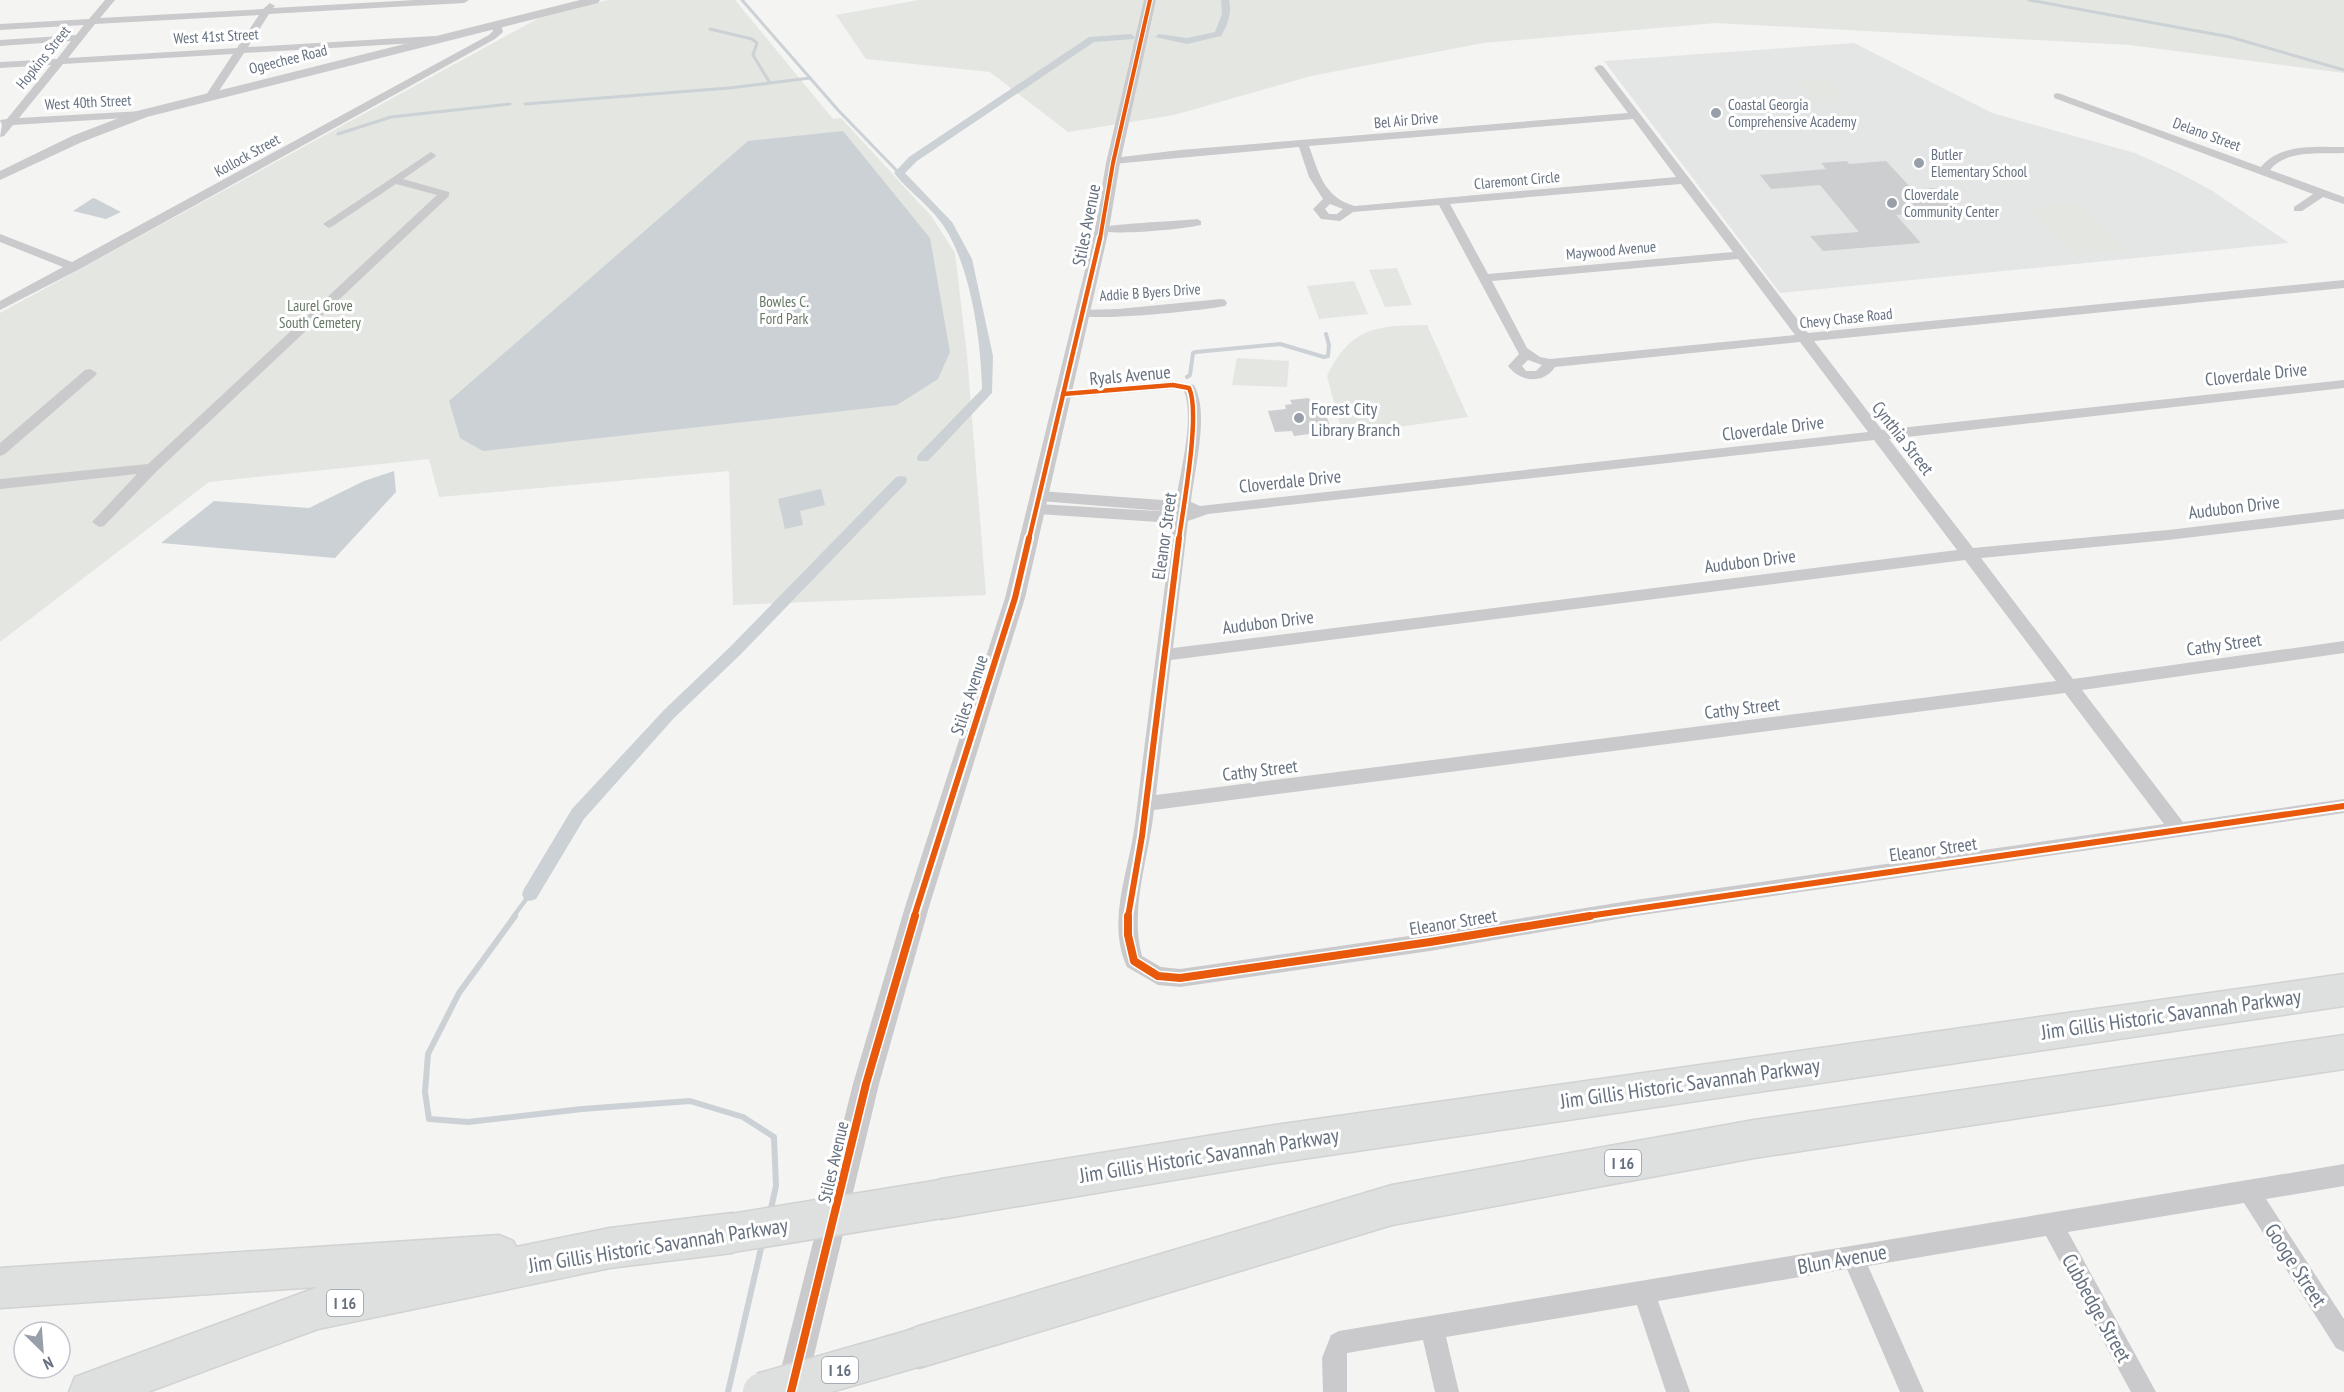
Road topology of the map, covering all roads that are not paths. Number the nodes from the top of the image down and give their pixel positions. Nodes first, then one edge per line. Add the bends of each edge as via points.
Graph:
1 (110, 0) edge
2 (274, 0) edge
3 (464, 0) edge
4 (589, 0) edge
5 (1150, 0) edge
6 (267, 12) junction
7 (91, 22) junction
8 (496, 24) junction
9 (0, 27) edge
10 (77, 38) junction
11 (434, 39) junction
12 (0, 43) edge
13 (242, 50) junction
14 (58, 61) junction
15 (0, 65) edge
16 (1599, 68) dead end
17 (211, 95) junction
18 (2058, 96) dead end
19 (142, 114) junction
20 (1635, 116) junction
21 (6, 122) edge
22 (0, 134) edge
23 (1303, 143) junction
24 (2344, 150) edge
25 (431, 155) dead end
26 (1114, 157) junction
27 (2264, 170) junction
28 (0, 176) edge
29 (394, 180) junction
30 (1685, 180) junction
31 (2322, 193) junction
32 (1443, 201) junction
33 (2344, 201) edge
34 (2298, 208) dead end
35 (1197, 223) dead end
36 (329, 224) dead end
37 (1102, 229) junction
38 (0, 238) edge
39 (1740, 255) junction
40 (74, 267) junction
41 (1484, 278) junction
42 (2344, 284) edge
43 (1221, 303) dead end
44 (0, 306) edge
45 (1082, 314) junction
46 (1804, 339) junction
47 (1526, 354) junction
48 (1550, 363) junction
49 (90, 373) dead end
50 (2344, 384) edge
51 (1063, 394) junction
52 (1194, 396) joint
53 (1878, 436) junction
54 (0, 452) edge
55 (152, 468) junction
56 (0, 484) edge
57 (1039, 502) junction
58 (1183, 511) junction
59 (2344, 514) edge
60 (99, 522) dead end
61 (1970, 554) junction
62 (2344, 647) edge
63 (1163, 655) junction
64 (2067, 686) junction
65 (1145, 804) junction
66 (2344, 806) edge
67 (2178, 829) junction
68 (2344, 990) edge
69 (2344, 1052) edge
70 (2344, 1175) edge
71 (2248, 1191) junction
72 (2051, 1224) junction
73 (610, 1248) junction
74 (1853, 1257) junction
75 (0, 1288) edge
76 (1644, 1292) junction
77 (1432, 1328) junction
78 (2344, 1340) edge
79 (90, 1392) edge
80 (762, 1392) edge
81 (791, 1392) edge
82 (1335, 1392) edge
83 (1447, 1392) edge
84 (1678, 1392) edge
85 (1912, 1392) edge
86 (2144, 1392) edge

1 - 7 street, Hopkins Street
2 - 6 street
3 - 6 street
4 - 8 street, Ogeechee Road
5 - 26 street, Stiles Avenue
6 - 7 street
6 - 13 street
7 - 9 street
7 - 10 street, Hopkins Street
8 - 11 street, Ogeechee Road
8 - 40 street, Kollock Street via 498,32 492,37
10 - 12 street
10 - 14 street, Hopkins Street
11 - 13 street, West 41st Street
11 - 17 street, Ogeechee Road
13 - 14 street, West 41st Street
13 - 17 street
14 - 15 street, West 41st Street
14 - 21 street, Hopkins Street
16 - 20 street, Cynthia Street
17 - 19 street, Ogeechee Road
18 - 27 street, Delano Street
19 - 21 street, West 40th Street
19 - 28 street, Ogeechee Road via 77,139
20 - 23 street, Bel Air Drive
20 - 30 street, Cynthia Street
21 - 22 street, Hopkins Street
23 - 26 street, Bel Air Drive
23 - 32 street, Claremont Circle via 1328,200 1319,209 1325,217 1340,218 1351,208
24 - 27 street via 2279,155
25 - 29 street
26 - 37 street, Stiles Avenue
27 - 31 street, Delano Street
29 - 36 street
29 - 55 street via 445,194
30 - 32 street, Claremont Circle
30 - 39 street, Cynthia Street
31 - 33 street, Delano Street
31 - 34 street
32 - 41 street
35 - 37 street
37 - 45 street, Stiles Avenue
38 - 40 street
39 - 41 street, Maywood Avenue
39 - 46 street, Cynthia Street
40 - 44 street, Kollock Street
41 - 47 street
42 - 46 street, Chevy Chase Road
43 - 45 street, Addie B Byers Drive
45 - 51 street, Stiles Avenue
46 - 48 street, Chevy Chase Road
46 - 53 street, Cynthia Street
47 - 48 street, Chevy Chase Road
47 - 48 street via 1515,364 1522,374 1540,375
49 - 54 street
50 - 53 street, Cloverdale Drive
51 - 52 street, Ryals Avenue via 1173,385 1189,388
51 - 57 street, Stiles Avenue
52 - 58 street, Eleanor Street
53 - 58 street, Cloverdale Drive
53 - 61 street, Cynthia Street
55 - 56 street
55 - 60 street
57 - 58 street, Cloverdale Drive
57 - 81 street, Stiles Avenue via 1015,598 917,907 869,1074
58 - 63 street, Eleanor Street
59 - 61 street, Audubon Drive
61 - 63 street, Audubon Drive
61 - 64 street, Cynthia Street
62 - 64 street, Cathy Street
63 - 65 street, Eleanor Street
64 - 65 street, Cathy Street
64 - 67 street, Cynthia Street
65 - 67 street, Eleanor Street via 1128,934 1134,962 1158,976 1180,978
66 - 67 street, Eleanor Street
68 - 73 highway, Jim Gillis Historic Savannah Parkway / I 16, bridge via 1287,1142 732,1233
69 - 80 highway, I 16, bridge via 1754,1139 1392,1205
70 - 71 street, Blun Avenue
71 - 72 street, Blun Avenue
71 - 78 street, Googe Street
72 - 74 street, Blun Avenue
72 - 86 street, Cubbedge Street
73 - 75 highway
73 - 79 highway, Jim Gillis Historic Savannah Parkway / I 16 via 318,1308
74 - 76 street, Blun Avenue
74 - 85 street
76 - 77 street, Blun Avenue
76 - 84 street
77 - 82 street, Blun Avenue via 1339,1343 1332,1380
77 - 83 street

